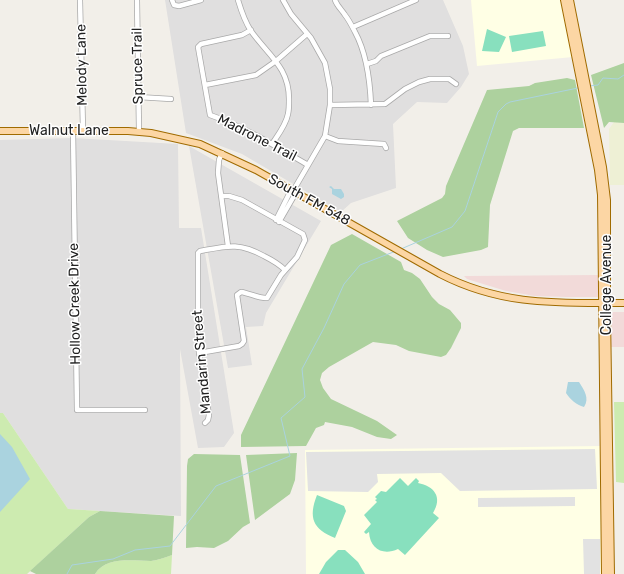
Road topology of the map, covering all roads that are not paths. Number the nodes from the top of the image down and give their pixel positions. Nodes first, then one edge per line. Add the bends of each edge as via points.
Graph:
1 (80, 0) edge
2 (137, 0) edge
3 (172, 0) edge
4 (201, 0) edge
5 (238, 0) edge
6 (283, 0) edge
7 (334, 0) edge
8 (416, 0) edge
9 (564, 0) edge
10 (570, 0) edge
11 (352, 27) junction
12 (251, 30) junction
13 (307, 34) junction
14 (448, 36) dead end
15 (276, 61) junction
16 (367, 64) junction
17 (456, 84) dead end
18 (205, 85) junction
19 (138, 97) junction
20 (171, 99) dead end
21 (330, 105) junction
22 (371, 105) junction
23 (592, 127) junction
24 (73, 130) junction
25 (83, 130) junction
26 (0, 131) edge
27 (139, 131) junction
28 (325, 136) junction
29 (272, 144) junction
30 (386, 148) dead end
31 (222, 153) junction
32 (308, 165) junction
33 (293, 191) junction
34 (220, 196) junction
35 (278, 221) junction
36 (228, 246) junction
37 (285, 270) junction
38 (624, 303) edge
39 (605, 305) junction
40 (624, 307) edge
41 (199, 352) junction
42 (145, 410) dead end
43 (205, 423) dead end
44 (607, 490) junction
45 (606, 574) edge
46 (611, 574) edge

1 - 25 street, Melody Lane
2 - 19 street, Spruce Trail
3 - 4 street via 174,5 179,6
5 - 12 street
6 - 13 street
7 - 11 street
8 - 11 street
9 - 23 main road, College Avenue via 586,114
10 - 23 main road, College Avenue via 593,119
11 - 16 street
12 - 15 street
12 - 18 street, Madrone Trail via 242,35 198,46
13 - 15 street
13 - 21 street via 325,63
14 - 16 street via 430,36
15 - 18 street via 256,75
15 - 29 street via 287,79 289,113
16 - 22 street
17 - 22 street via 449,79 430,79 405,89 385,104
18 - 29 street, Madrone Trail via 210,115 226,120
19 - 20 street
19 - 27 street, Spruce Trail
21 - 22 street
21 - 28 street
23 - 39 main road, College Avenue via 603,167 607,200
24 - 25 main road, Walnut Lane
24 - 26 main road, Walnut Lane
24 - 42 street, Hollow Creek Drive via 77,410
25 - 27 main road, Walnut Lane
27 - 31 main road, South FM 548 via 188,140
28 - 30 street via 338,141 384,144
28 - 32 street
29 - 32 street, Madrone Trail
31 - 33 main road, South FM 548
31 - 34 street via 218,167
32 - 33 street
33 - 35 street via 289,194
33 - 39 main road, South FM 548 via 474,291 495,298 539,306
34 - 35 street via 238,198
34 - 36 street
35 - 37 street via 303,234 305,238 298,257
36 - 37 street via 255,251
36 - 41 street, Mandarin Street via 198,253
37 - 41 street via 265,299 241,292 236,296 244,341 242,344
38 - 39 main road, South FM 548
39 - 40 main road, South FM 548
39 - 44 main road, College Avenue
41 - 43 street, Mandarin Street via 209,415
44 - 45 main road, College Avenue
44 - 46 main road, College Avenue

